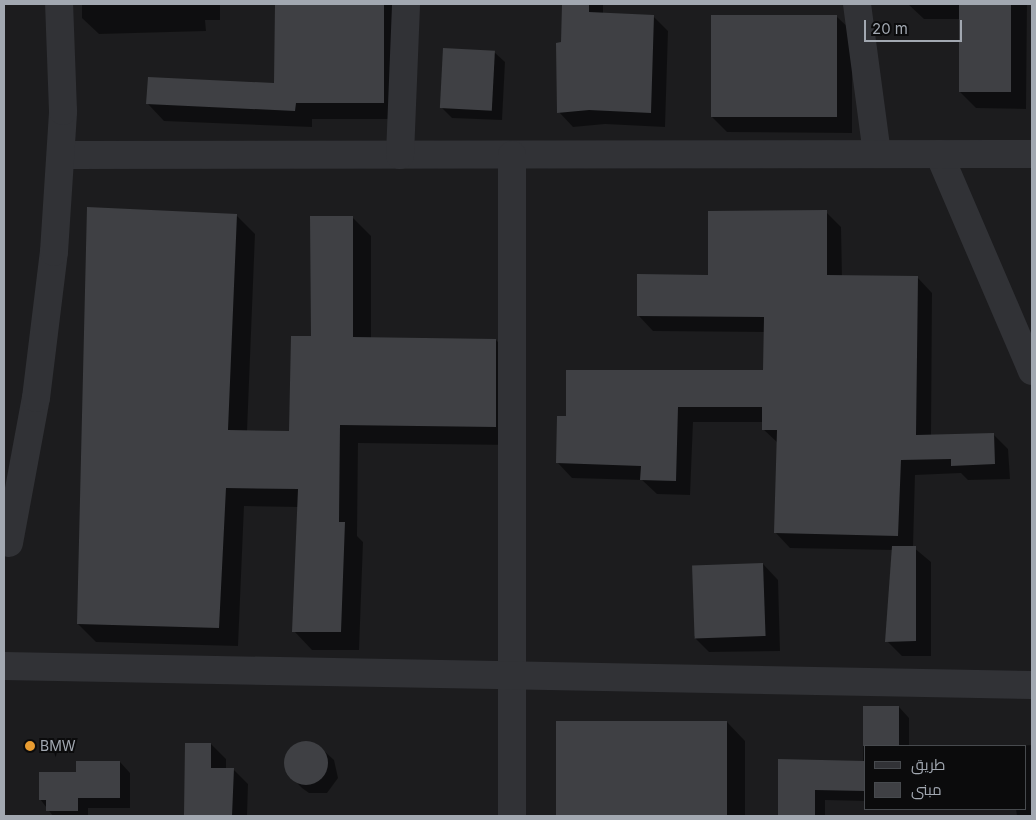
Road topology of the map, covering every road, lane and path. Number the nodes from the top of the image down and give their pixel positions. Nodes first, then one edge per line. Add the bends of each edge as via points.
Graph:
1 (58, 4) edge
2 (406, 4) edge
3 (857, 4) edge
4 (400, 154) junction
5 (512, 154) junction
6 (877, 154) junction
7 (939, 154) junction
8 (1032, 154) edge
9 (62, 155) junction
10 (1032, 371) edge
11 (9, 542) dead end
12 (4, 666) edge
13 (512, 676) junction
14 (1032, 685) edge
15 (512, 816) edge

1 - 9 street
2 - 4 street
3 - 6 street
4 - 5 street
4 - 9 street
5 - 6 street
5 - 13 street
6 - 7 street
7 - 8 street
7 - 10 street
9 - 11 street via 46,326
12 - 13 street
13 - 14 street
13 - 15 street

